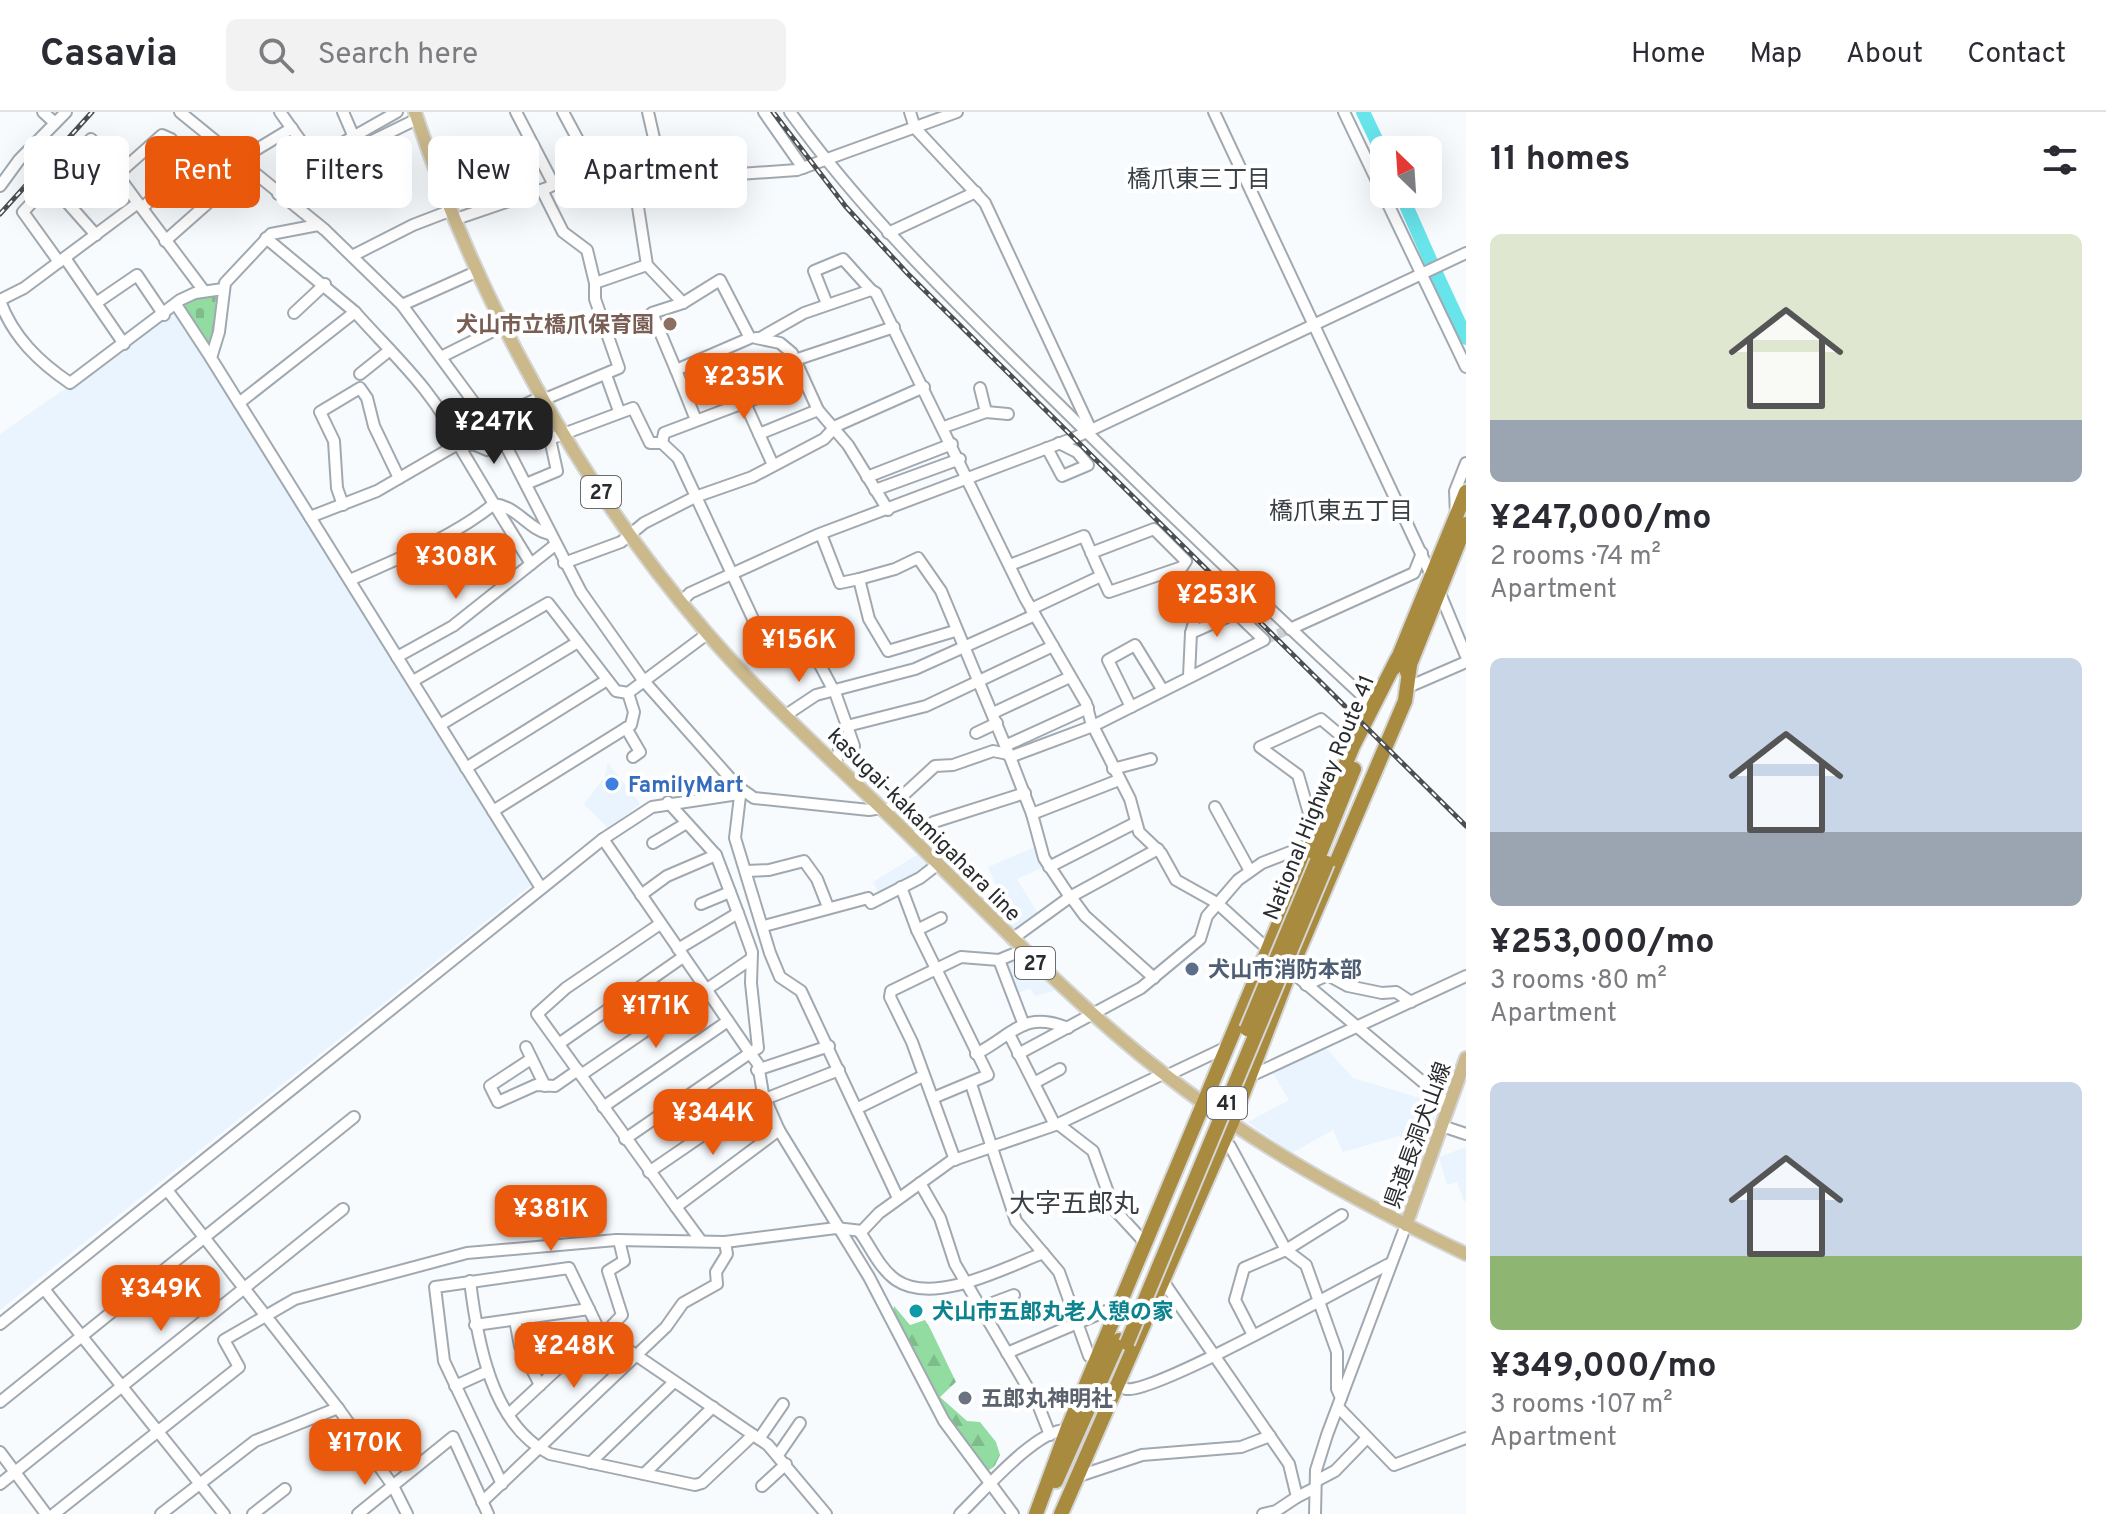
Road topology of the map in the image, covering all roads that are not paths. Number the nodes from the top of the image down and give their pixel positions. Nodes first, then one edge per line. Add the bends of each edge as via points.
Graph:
1 (43, 112) edge
2 (66, 112) edge
3 (180, 112) edge
4 (280, 112) edge
5 (343, 112) edge
6 (397, 112) edge
7 (516, 112) edge
8 (563, 112) edge
9 (648, 112) edge
10 (764, 112) edge
11 (790, 112) edge
12 (910, 112) edge
13 (957, 112) edge
14 (1214, 112) edge
15 (1344, 112) edge
16 (416, 116) edge
17 (55, 123) junction
18 (292, 128) junction
19 (915, 128) junction
20 (208, 136) edge
21 (298, 136) edge
22 (354, 136) edge
23 (365, 136) edge
24 (371, 136) edge
25 (576, 136) edge
26 (654, 136) edge
27 (260, 147) edge
28 (145, 149) edge
29 (825, 161) junction
30 (129, 162) edge
31 (803, 168) junction
32 (5, 169) edge
33 (747, 174) edge
34 (260, 179) edge
35 (554, 185) joint
36 (0, 186) edge
37 (542, 190) junction
38 (129, 191) edge
39 (276, 192) edge
40 (976, 192) junction
41 (145, 202) edge
42 (140, 206) junction
43 (26, 208) edge
44 (72, 208) edge
45 (202, 208) edge
46 (296, 208) edge
47 (638, 208) edge
48 (454, 215) junction
49 (318, 225) junction
50 (888, 233) junction
51 (96, 235) junction
52 (266, 238) junction
53 (165, 241) junction
54 (1466, 253) edge
55 (354, 255) junction
56 (62, 260) junction
57 (647, 265) junction
58 (478, 271) junction
59 (1421, 275) junction
60 (595, 283) junction
61 (325, 284) junction
62 (223, 289) junction
63 (871, 290) junction
64 (204, 291) junction
65 (0, 301) edge
66 (96, 303) junction
67 (683, 303) junction
68 (827, 304) junction
69 (402, 305) junction
70 (177, 306) junction
71 (355, 312) junction
72 (294, 313) dead end
73 (164, 315) junction
74 (505, 325) junction
75 (1313, 326) junction
76 (894, 327) junction
77 (755, 338) junction
78 (124, 344) junction
79 (390, 350) junction
80 (441, 357) junction
81 (211, 358) junction
82 (795, 360) junction
83 (1466, 367) edge
84 (676, 370) junction
85 (360, 374) dead end
86 (606, 375) junction
87 (804, 380) junction
88 (924, 387) junction
89 (980, 388) dead end
90 (544, 398) junction
91 (239, 403) junction
92 (745, 403) junction
93 (818, 410) junction
94 (619, 411) junction
95 (986, 412) junction
96 (1008, 414) dead end
97 (696, 420) junction
98 (489, 421) junction
99 (944, 427) junction
100 (833, 429) junction
101 (1089, 431) junction
102 (565, 432) junction
103 (498, 434) junction
104 (759, 434) junction
105 (662, 443) junction
106 (1059, 443) junction
107 (952, 444) junction
108 (460, 445) junction
109 (1047, 448) junction
110 (960, 459) junction
111 (1466, 463) edge
112 (773, 465) junction
113 (867, 477) junction
114 (399, 478) junction
115 (969, 479) junction
116 (526, 484) junction
117 (875, 490) junction
118 (1466, 492) edge
119 (695, 497) junction
120 (494, 504) junction
121 (343, 505) junction
122 (888, 510) junction
123 (310, 517) junction
124 (1461, 520) edge
125 (549, 534) junction
126 (630, 534) junction
127 (821, 534) junction
128 (555, 545) junction
129 (1091, 553) junction
130 (1422, 553) junction
131 (564, 563) junction
132 (531, 564) junction
133 (1010, 565) junction
134 (732, 575) junction
135 (1101, 576) junction
136 (859, 579) junction
137 (350, 580) junction
138 (1435, 582) junction
139 (1195, 601) dead end
140 (681, 602) junction
141 (1033, 612) junction
142 (844, 628) dead end
143 (1290, 629) junction
144 (955, 631) junction
145 (1191, 633) junction
146 (707, 634) junction
147 (578, 642) junction
148 (1053, 646) junction
149 (963, 648) junction
150 (767, 649) dead end
151 (1466, 656) edge
152 (397, 657) junction
153 (1404, 662) junction
154 (1466, 662) edge
155 (1189, 676) junction
156 (1070, 677) junction
157 (607, 680) junction
158 (643, 680) junction
159 (413, 681) junction
160 (978, 682) junction
161 (1406, 688) junction
162 (1162, 689) junction
163 (834, 691) junction
164 (628, 693) junction
165 (1366, 699) dead end
166 (1131, 707) junction
167 (1088, 708) junction
168 (786, 715) junction
169 (995, 718) junction
170 (440, 725) junction
171 (847, 726) junction
172 (1093, 726) junction
173 (626, 728) junction
174 (976, 733) dead end
175 (1353, 746) junction
176 (1008, 752) junction
177 (633, 757) dead end
178 (1151, 759) dead end
179 (836, 763) junction
180 (466, 768) junction
181 (1113, 769) junction
182 (1119, 780) junction
183 (1025, 793) junction
184 (742, 794) junction
185 (1302, 797) junction
186 (668, 802) junction
187 (1215, 807) dead end
188 (883, 810) junction
189 (493, 811) junction
190 (1325, 812) junction
191 (1032, 814) junction
192 (1135, 823) junction
193 (685, 824) junction
194 (603, 839) junction
195 (913, 839) junction
196 (1313, 839) junction
197 (653, 843) dead end
198 (1158, 849) junction
199 (716, 855) junction
200 (938, 864) junction
201 (1049, 867) junction
202 (746, 871) junction
203 (1250, 871) junction
204 (901, 887) junction
205 (541, 888) junction
206 (730, 892) junction
207 (641, 895) junction
208 (1070, 897) junction
209 (1217, 903) junction
210 (701, 904) dead end
211 (828, 907) junction
212 (738, 913) junction
213 (941, 918) dead end
214 (660, 924) junction
215 (764, 926) junction
216 (917, 930) junction
217 (1012, 939) junction
218 (1268, 949) junction
219 (1023, 950) junction
220 (681, 953) junction
221 (751, 959) junction
222 (999, 960) junction
223 (936, 969) junction
224 (1290, 971) junction
225 (1466, 976) edge
226 (1154, 978) junction
227 (1306, 985) junction
228 (705, 989) junction
229 (1411, 1002) junction
230 (1093, 1016) junction
231 (728, 1021) junction
232 (1024, 1025) junction
233 (1068, 1028) junction
234 (1357, 1028) junction
235 (1009, 1034) junction
236 (560, 1043) junction
237 (829, 1046) junction
238 (526, 1047) dead end
239 (1227, 1047) junction
240 (750, 1053) junction
241 (976, 1054) junction
242 (1018, 1054) junction
243 (1466, 1058) edge
244 (531, 1059) junction
245 (1060, 1069) dead end
246 (757, 1070) junction
247 (839, 1070) junction
248 (580, 1072) junction
249 (1249, 1073) junction
250 (1165, 1075) junction
251 (923, 1076) junction
252 (1034, 1083) junction
253 (971, 1084) junction
254 (545, 1086) junction
255 (764, 1097) junction
256 (933, 1098) junction
257 (1203, 1103) junction
258 (1449, 1104) junction
259 (603, 1107) junction
260 (858, 1108) junction
261 (354, 1117) dead end
262 (1232, 1122) junction
263 (1057, 1124) junction
264 (1442, 1126) junction
265 (779, 1130) junction
266 (1466, 1134) edge
267 (625, 1139) junction
268 (1230, 1146) dead end
269 (991, 1149) junction
270 (955, 1160) junction
271 (649, 1172) junction
272 (920, 1183) junction
273 (167, 1190) junction
274 (898, 1198) junction
275 (676, 1207) junction
276 (343, 1209) dead end
277 (1342, 1215) dead end
278 (1406, 1225) junction
279 (836, 1228) junction
280 (859, 1231) junction
281 (204, 1238) junction
282 (619, 1240) junction
283 (701, 1241) junction
284 (725, 1242) junction
285 (1146, 1244) junction
286 (560, 1246) junction
287 (1286, 1250) junction
288 (1043, 1253) junction
289 (1466, 1254) edge
290 (1391, 1263) junction
291 (569, 1268) junction
292 (470, 1281) junction
293 (1163, 1281) junction
294 (966, 1283) junction
295 (243, 1288) junction
296 (44, 1289) junction
297 (1014, 1295) dead end
298 (1318, 1299) junction
299 (979, 1308) junction
300 (589, 1309) junction
301 (1117, 1312) junction
302 (264, 1317) junction
303 (515, 1320) junction
304 (0, 1324) edge
305 (475, 1325) junction
306 (1078, 1325) junction
307 (602, 1332) junction
308 (1253, 1335) junction
309 (81, 1336) junction
310 (1123, 1341) junction
311 (1007, 1353) junction
312 (1216, 1355) junction
313 (635, 1356) junction
314 (1089, 1356) dead end
315 (488, 1371) junction
316 (673, 1383) junction
317 (540, 1385) junction
318 (455, 1386) junction
319 (122, 1387) junction
320 (1126, 1389) dead end
321 (0, 1402) edge
322 (1340, 1403) junction
323 (783, 1404) dead end
324 (713, 1407) junction
325 (338, 1408) junction
326 (509, 1414) junction
327 (800, 1423) dead end
328 (1067, 1430) junction
329 (158, 1431) junction
330 (1050, 1435) junction
331 (1270, 1436) junction
332 (756, 1437) junction
333 (1466, 1438) edge
334 (1366, 1439) junction
335 (537, 1448) junction
336 (0, 1452) edge
337 (782, 1459) junction
338 (590, 1463) junction
339 (15, 1472) junction
340 (644, 1474) junction
341 (1079, 1476) junction
342 (200, 1483) junction
343 (0, 1484) edge
344 (502, 1484) junction
345 (1316, 1484) junction
346 (990, 1485) junction
347 (393, 1486) junction
348 (762, 1486) dead end
349 (285, 1489) dead end
350 (1297, 1497) junction
351 (482, 1502) junction
352 (46, 1514) edge
353 (54, 1514) edge
354 (161, 1514) edge
355 (224, 1514) edge
356 (253, 1514) edge
357 (358, 1514) edge
358 (407, 1514) edge
359 (488, 1514) edge
360 (826, 1514) edge
361 (960, 1514) edge
362 (1013, 1514) edge
363 (1038, 1514) edge
364 (1054, 1514) edge
365 (1061, 1514) edge
366 (1263, 1514) edge
367 (1315, 1514) edge

1 - 17 street
2 - 17 street
3 - 20 street
4 - 18 street
5 - 22 street
6 - 23 street
7 - 35 street
8 - 25 street
9 - 26 street
10 - 31 street
11 - 29 street
12 - 19 street
13 - 19 street
14 - 75 street
15 - 59 street
16 - 24 street
16 - 48 main road, kasugai-kakamigahara line / 27
17 - 32 street
18 - 21 street
18 - 27 street
19 - 29 street
19 - 40 street
28 - 30 street
29 - 31 street
29 - 50 street
31 - 33 street
32 - 36 street
34 - 39 street
35 - 37 street
37 - 48 street
37 - 60 street via 563,232 587,250
38 - 42 street
40 - 50 street
40 - 101 street
41 - 42 street
42 - 51 street
42 - 53 street
43 - 56 street via 23,212
44 - 51 street
45 - 53 street
46 - 49 street
47 - 57 street
48 - 55 street via 413,225
48 - 58 main road, kasugai-kakamigahara line / 27
49 - 52 street
49 - 55 street
50 - 101 street
51 - 56 street
52 - 61 street
52 - 62 street
53 - 64 street
54 - 59 street
55 - 69 street
56 - 65 street
56 - 66 street
57 - 60 street
57 - 67 street
58 - 69 street
58 - 74 main road, kasugai-kakamigahara line / 27
59 - 75 street
59 - 83 street
60 - 86 street via 595,299 619,368
61 - 71 street
61 - 72 street
62 - 64 street
62 - 81 street
63 - 68 street
63 - 68 street via 843,259 814,271
63 - 76 street
64 - 70 street
65 - 78 street via 16,335 70,383
66 - 73 street via 137,275
66 - 78 street
67 - 77 street via 720,280
67 - 84 street via 652,313
68 - 77 street
69 - 80 street
70 - 73 street
70 - 81 street
71 - 79 street
71 - 91 street
73 - 78 street
74 - 80 street
74 - 90 main road, kasugai-kakamigahara line / 27
75 - 101 street
75 - 130 street
76 - 82 street
76 - 88 street
77 - 82 street via 785,346
77 - 84 street
79 - 85 street
79 - 108 street
80 - 98 street
81 - 91 street
82 - 87 street
84 - 97 street
86 - 90 street
86 - 94 street
87 - 92 street
87 - 93 street
88 - 99 street
88 - 100 street
89 - 95 street
90 - 98 street
90 - 102 main road, kasugai-kakamigahara line / 27
91 - 123 street
92 - 97 street
92 - 104 street
93 - 100 street
93 - 104 street
94 - 102 street
94 - 105 street via 633,408 650,443
95 - 96 street
95 - 99 street
97 - 105 street via 664,433
98 - 103 street
99 - 107 street
100 - 112 street
100 - 113 street
101 - 106 street
101 - 143 street
102 - 116 street via 550,439 557,471
102 - 126 main road, kasugai-kakamigahara line / 27
103 - 108 street via 487,450
103 - 116 street
104 - 112 street
105 - 119 street via 678,458
106 - 109 street
106 - 109 street via 1088,465 1062,476
107 - 110 street
107 - 113 street
108 - 114 street
108 - 120 street
109 - 115 street
110 - 115 street
110 - 117 street
111 - 124 street via 1455,491
112 - 119 street
113 - 117 street
114 - 121 street
114 - 121 street via 360,388 320,412 334,441
115 - 122 street
115 - 133 street
116 - 125 street
117 - 122 street
118 - 124 highway, National Highway Route 41 / 41
119 - 126 street
119 - 134 street
120 - 125 street via 515,510
120 - 132 street
120 - 137 street via 429,544
121 - 123 street
122 - 127 street
123 - 137 street
124 - 138 highway, National Highway Route 41 / 41
125 - 128 street
126 - 131 street
126 - 140 main road, kasugai-kakamigahara line / 27
127 - 134 street
127 - 136 street via 840,583
128 - 131 street
128 - 132 street
129 - 133 street via 1084,536
129 - 135 street
129 - 135 street via 1154,529 1186,561 1182,567 1109,592
130 - 138 street
130 - 143 street via 1414,573
131 - 158 street
132 - 152 street via 453,626
133 - 141 street
134 - 140 street
134 - 150 street
135 - 141 street
136 - 144 street via 918,558 941,591
136 - 144 street via 869,619 888,651
137 - 152 street
138 - 151 street
138 - 153 highway, National Highway Route 41 / 41
139 - 145 street
140 - 146 main road, kasugai-kakamigahara line / 27
141 - 148 street
141 - 149 street
142 - 163 street via 808,642
143 - 165 street
144 - 149 street
145 - 155 street
145 - 155 street via 1236,613 1264,640
146 - 158 street
146 - 168 main road, kasugai-kakamigahara line / 27
147 - 157 street
147 - 159 street via 548,603
147 - 170 street
148 - 156 street
148 - 160 street
149 - 160 street
149 - 163 street via 915,669
152 - 159 street
153 - 161 highway
153 - 175 highway
153 - 310 highway, National Highway Route 41 / 41, bridge
154 - 161 street
155 - 162 street
156 - 167 street
156 - 169 street
157 - 164 street via 616,691
157 - 180 street
158 - 164 street
158 - 184 street
159 - 170 street
160 - 169 street
160 - 171 street via 926,706
161 - 224 highway via 1405,701
162 - 166 street
162 - 166 street via 1135,645 1108,660
163 - 168 street via 805,700
163 - 171 street
164 - 173 street via 634,712
166 - 172 street
167 - 172 street
167 - 176 street
168 - 179 main road, kasugai-kakamigahara line / 27
169 - 174 street
169 - 176 street
170 - 180 street
171 - 179 street via 854,746 839,750
172 - 176 street
172 - 181 street
173 - 177 street via 640,752
173 - 189 street
175 - 185 street via 1321,719 1260,747 1293,769
175 - 190 highway
176 - 183 street
176 - 188 street via 935,766
178 - 181 street
179 - 188 main road, kasugai-kakamigahara line / 27
180 - 189 street
181 - 182 street
182 - 191 street
182 - 192 street via 1133,806
183 - 191 street
183 - 195 street via 934,822
184 - 186 street
184 - 188 street
184 - 202 street via 734,830
185 - 190 street
185 - 196 street
186 - 193 street
186 - 194 street via 635,816
187 - 203 street
188 - 195 main road, kasugai-kakamigahara line / 27
189 - 205 street
190 - 196 highway
191 - 201 street
192 - 198 street
192 - 201 street
193 - 197 street
193 - 199 street
194 - 205 street
194 - 207 street
195 - 200 main road, kasugai-kakamigahara line / 27
196 - 203 street
196 - 218 highway
198 - 208 street
198 - 209 street via 1176,880
199 - 206 street
199 - 207 street via 667,876
200 - 204 street
200 - 217 main road, kasugai-kakamigahara line / 27
201 - 208 street
202 - 211 street via 804,861
202 - 215 street
203 - 209 street
204 - 211 street via 871,903 868,898
204 - 216 street
205 - 273 street
206 - 210 street
206 - 212 street
207 - 214 street
208 - 217 street
208 - 226 street
209 - 218 street
209 - 226 street via 1200,939
211 - 215 street
212 - 220 street
212 - 221 street
213 - 216 street
214 - 220 street
214 - 236 street via 537,1014
215 - 237 street via 780,977 801,991
216 - 223 street
217 - 219 main road, kasugai-kakamigahara line / 27
218 - 224 street
218 - 239 highway
219 - 222 street
219 - 230 main road, kasugai-kakamigahara line / 27
220 - 228 street
220 - 236 street
221 - 228 street
221 - 240 street via 758,1048
222 - 223 street via 967,955
222 - 232 street
223 - 241 street
223 - 251 street via 891,991 890,997
224 - 227 street
224 - 249 highway
225 - 229 street
226 - 230 street
227 - 229 street via 1328,975 1348,986 1396,992
227 - 234 street
228 - 231 street
228 - 248 street
229 - 234 street
230 - 233 street
230 - 250 main road, kasugai-kakamigahara line / 27
231 - 240 street
231 - 259 street
232 - 233 street via 1046,1019
232 - 235 street
233 - 242 street
234 - 249 street
234 - 258 street
235 - 241 street
235 - 242 street
236 - 248 street
237 - 246 street
237 - 247 street
238 - 244 street
239 - 250 street
239 - 257 highway
240 - 246 street
240 - 267 street
241 - 253 street via 988,1075
242 - 252 street
243 - 258 main road, 県道長洞犬山線
244 - 254 street
244 - 254 street via 490,1086 498,1102
245 - 252 street
246 - 255 street
247 - 255 street
247 - 260 street
248 - 254 street
248 - 259 street
249 - 262 highway
250 - 257 main road, kasugai-kakamigahara line / 27
250 - 263 street
251 - 256 street
251 - 260 street
252 - 263 street
253 - 256 street
253 - 269 street
255 - 265 street
255 - 271 street
256 - 270 street
257 - 262 main road, kasugai-kakamigahara line / 27
257 - 285 highway, 41
258 - 264 main road, 県道長洞犬山線
259 - 267 street
260 - 274 street
261 - 281 street
262 - 278 main road, kasugai-kakamigahara line / 27
262 - 293 highway
263 - 269 street
263 - 285 street via 1093,1151 1114,1209
264 - 266 street
264 - 278 main road, 県道長洞犬山線
265 - 275 street
265 - 279 street
267 - 271 street
268 - 287 street
269 - 270 street
269 - 288 street via 1016,1221
270 - 272 street
271 - 275 street
272 - 274 street
272 - 294 street
273 - 281 street
273 - 296 street
274 - 280 street
275 - 283 street
276 - 295 street
277 - 287 street
278 - 289 main road, kasugai-kakamigahara line / 27
278 - 290 street
279 - 280 street
279 - 284 street
279 - 346 street via 869,1277 944,1421
280 - 294 street via 900,1282 958,1287
281 - 295 street
281 - 309 street
282 - 283 street
282 - 286 street
282 - 307 street via 624,1261 608,1271 622,1315
283 - 284 street
284 - 313 street via 727,1254 716,1272 717,1284 683,1303
285 - 301 highway, 41
286 - 291 street
286 - 302 street via 467,1253 295,1299
287 - 298 street via 1306,1265
287 - 308 street via 1240,1273 1235,1300
288 - 294 street
288 - 306 street via 1062,1279
290 - 298 street
290 - 322 street
291 - 292 street
291 - 300 street
292 - 305 street
292 - 318 street via 435,1287 444,1361
293 - 312 street
293 - 341 highway
294 - 299 street
295 - 302 street
295 - 319 street
296 - 304 street
296 - 309 street
297 - 299 street
298 - 308 street
298 - 322 street via 1337,1352
299 - 311 street
300 - 303 street
300 - 307 street
301 - 306 street via 1106,1311
301 - 328 highway, 41
302 - 325 street
302 - 329 street via 224,1340 239,1367
303 - 305 street
303 - 317 street via 520,1346
305 - 315 street
306 - 311 street
306 - 314 street
307 - 313 street
307 - 317 street
308 - 312 street
309 - 319 street
309 - 321 street
310 - 363 highway, National Highway Route 41 / 41
310 - 364 highway, National Highway Route 41 / 41
311 - 330 street
312 - 320 street
312 - 331 street
313 - 316 street
313 - 335 street
315 - 318 street
315 - 326 street
316 - 324 street
316 - 338 street
317 - 326 street
318 - 344 street
319 - 329 street
319 - 339 street
322 - 334 street
322 - 345 street
323 - 332 street
324 - 332 street
324 - 340 street
325 - 342 street via 255,1441
325 - 347 street
326 - 335 street
327 - 337 street
328 - 330 street
328 - 363 highway, 41
329 - 342 street
329 - 353 street
330 - 346 street
331 - 341 street via 1241,1447 1142,1455
331 - 350 street via 1289,1464
332 - 337 street
332 - 340 street via 702,1483
333 - 334 street via 1400,1465
334 - 345 street
335 - 338 street
335 - 344 street
336 - 339 street
337 - 348 street
337 - 360 street
338 - 340 street
339 - 343 street
339 - 352 street
341 - 365 highway
342 - 354 street
342 - 355 street
344 - 351 street
345 - 350 street
345 - 367 street
346 - 361 street
346 - 362 street
347 - 351 street via 453,1437
347 - 357 street
347 - 358 street
349 - 356 street
350 - 366 street
351 - 359 street

